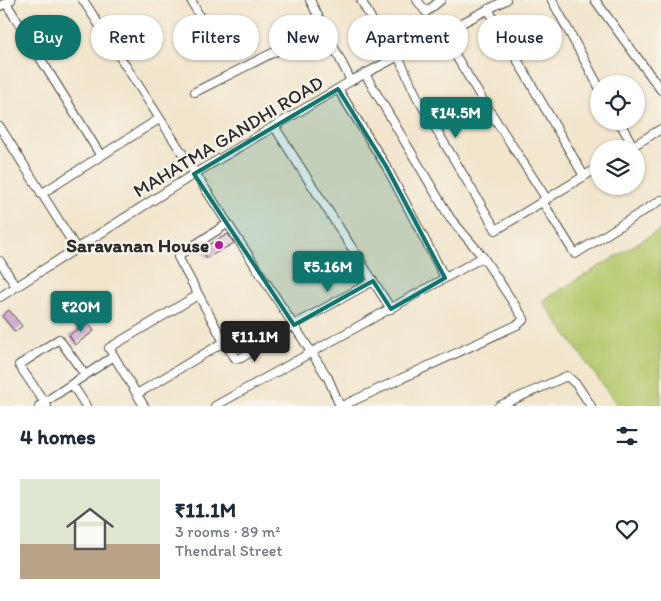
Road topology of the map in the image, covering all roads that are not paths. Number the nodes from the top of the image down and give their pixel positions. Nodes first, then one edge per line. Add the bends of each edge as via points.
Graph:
1 (83, 0) edge
2 (192, 0) edge
3 (310, 0) edge
4 (361, 0) edge
5 (417, 0) edge
6 (442, 0) edge
7 (506, 0) edge
8 (552, 0) edge
9 (595, 0) edge
10 (6, 3) edge
11 (488, 9) junction
12 (199, 15) edge
13 (318, 15) edge
14 (370, 15) edge
15 (468, 19) edge
16 (269, 55) edge
17 (338, 55) edge
18 (391, 60) edge
19 (396, 60) edge
20 (458, 60) edge
21 (365, 74) junction
22 (593, 75) edge
23 (351, 81) junction
24 (338, 89) junction
25 (661, 90) edge
26 (195, 92) dead end
27 (159, 119) junction
28 (274, 126) junction
29 (0, 127) edge
30 (661, 129) edge
31 (643, 140) edge
32 (101, 156) junction
33 (590, 172) edge
34 (194, 174) junction
35 (584, 176) junction
36 (41, 194) junction
37 (544, 200) junction
38 (661, 200) edge
39 (227, 224) junction
40 (76, 248) junction
41 (483, 257) junction
42 (0, 261) edge
43 (445, 278) junction
44 (373, 281) junction
45 (16, 287) junction
46 (198, 295) junction
47 (0, 297) edge
48 (391, 309) junction
49 (294, 325) junction
50 (224, 342) junction
51 (312, 352) junction
52 (114, 356) junction
53 (85, 375) junction
54 (72, 384) junction
55 (137, 394) junction
56 (43, 405) edge
57 (86, 406) edge
58 (144, 406) edge
59 (215, 406) edge
60 (341, 406) edge
61 (499, 406) edge
62 (591, 406) edge

1 - 27 street
2 - 12 street
3 - 13 street
4 - 14 street
5 - 6 street via 426,12
7 - 11 street, MAHATMA GANDHI ROAD
8 - 22 street
9 - 25 street
10 - 32 street
11 - 15 street, MAHATMA GANDHI ROAD
11 - 35 street
16 - 26 street
17 - 23 street
18 - 21 street, MAHATMA GANDHI ROAD
19 - 37 street via 496,230
20 - 37 street
21 - 23 street, MAHATMA GANDHI ROAD
21 - 41 street via 450,218
23 - 24 street, MAHATMA GANDHI ROAD
24 - 28 street, MAHATMA GANDHI ROAD
24 - 43 street via 386,166
27 - 32 street
27 - 34 street
28 - 34 street, MAHATMA GANDHI ROAD
28 - 44 street
29 - 36 street
30 - 31 street
32 - 36 street
33 - 35 street
34 - 39 street
34 - 40 street, MAHATMA GANDHI ROAD
35 - 37 street
36 - 40 street
37 - 38 street via 575,254
39 - 46 street via 178,256
39 - 49 street
40 - 45 street, MAHATMA GANDHI ROAD
41 - 43 street
41 - 60 street via 523,316 519,324
42 - 45 street
43 - 48 street
44 - 48 street
44 - 49 street
45 - 47 street, MAHATMA GANDHI ROAD
46 - 50 street
46 - 52 street via 109,348
48 - 51 street
49 - 50 street via 239,359
49 - 51 street
50 - 55 street
51 - 59 street
51 - 60 street
52 - 53 street
52 - 55 street
53 - 54 street
53 - 56 street via 59,339 19,365
54 - 56 street
54 - 57 street
55 - 58 street
61 - 62 street via 567,376 578,385

